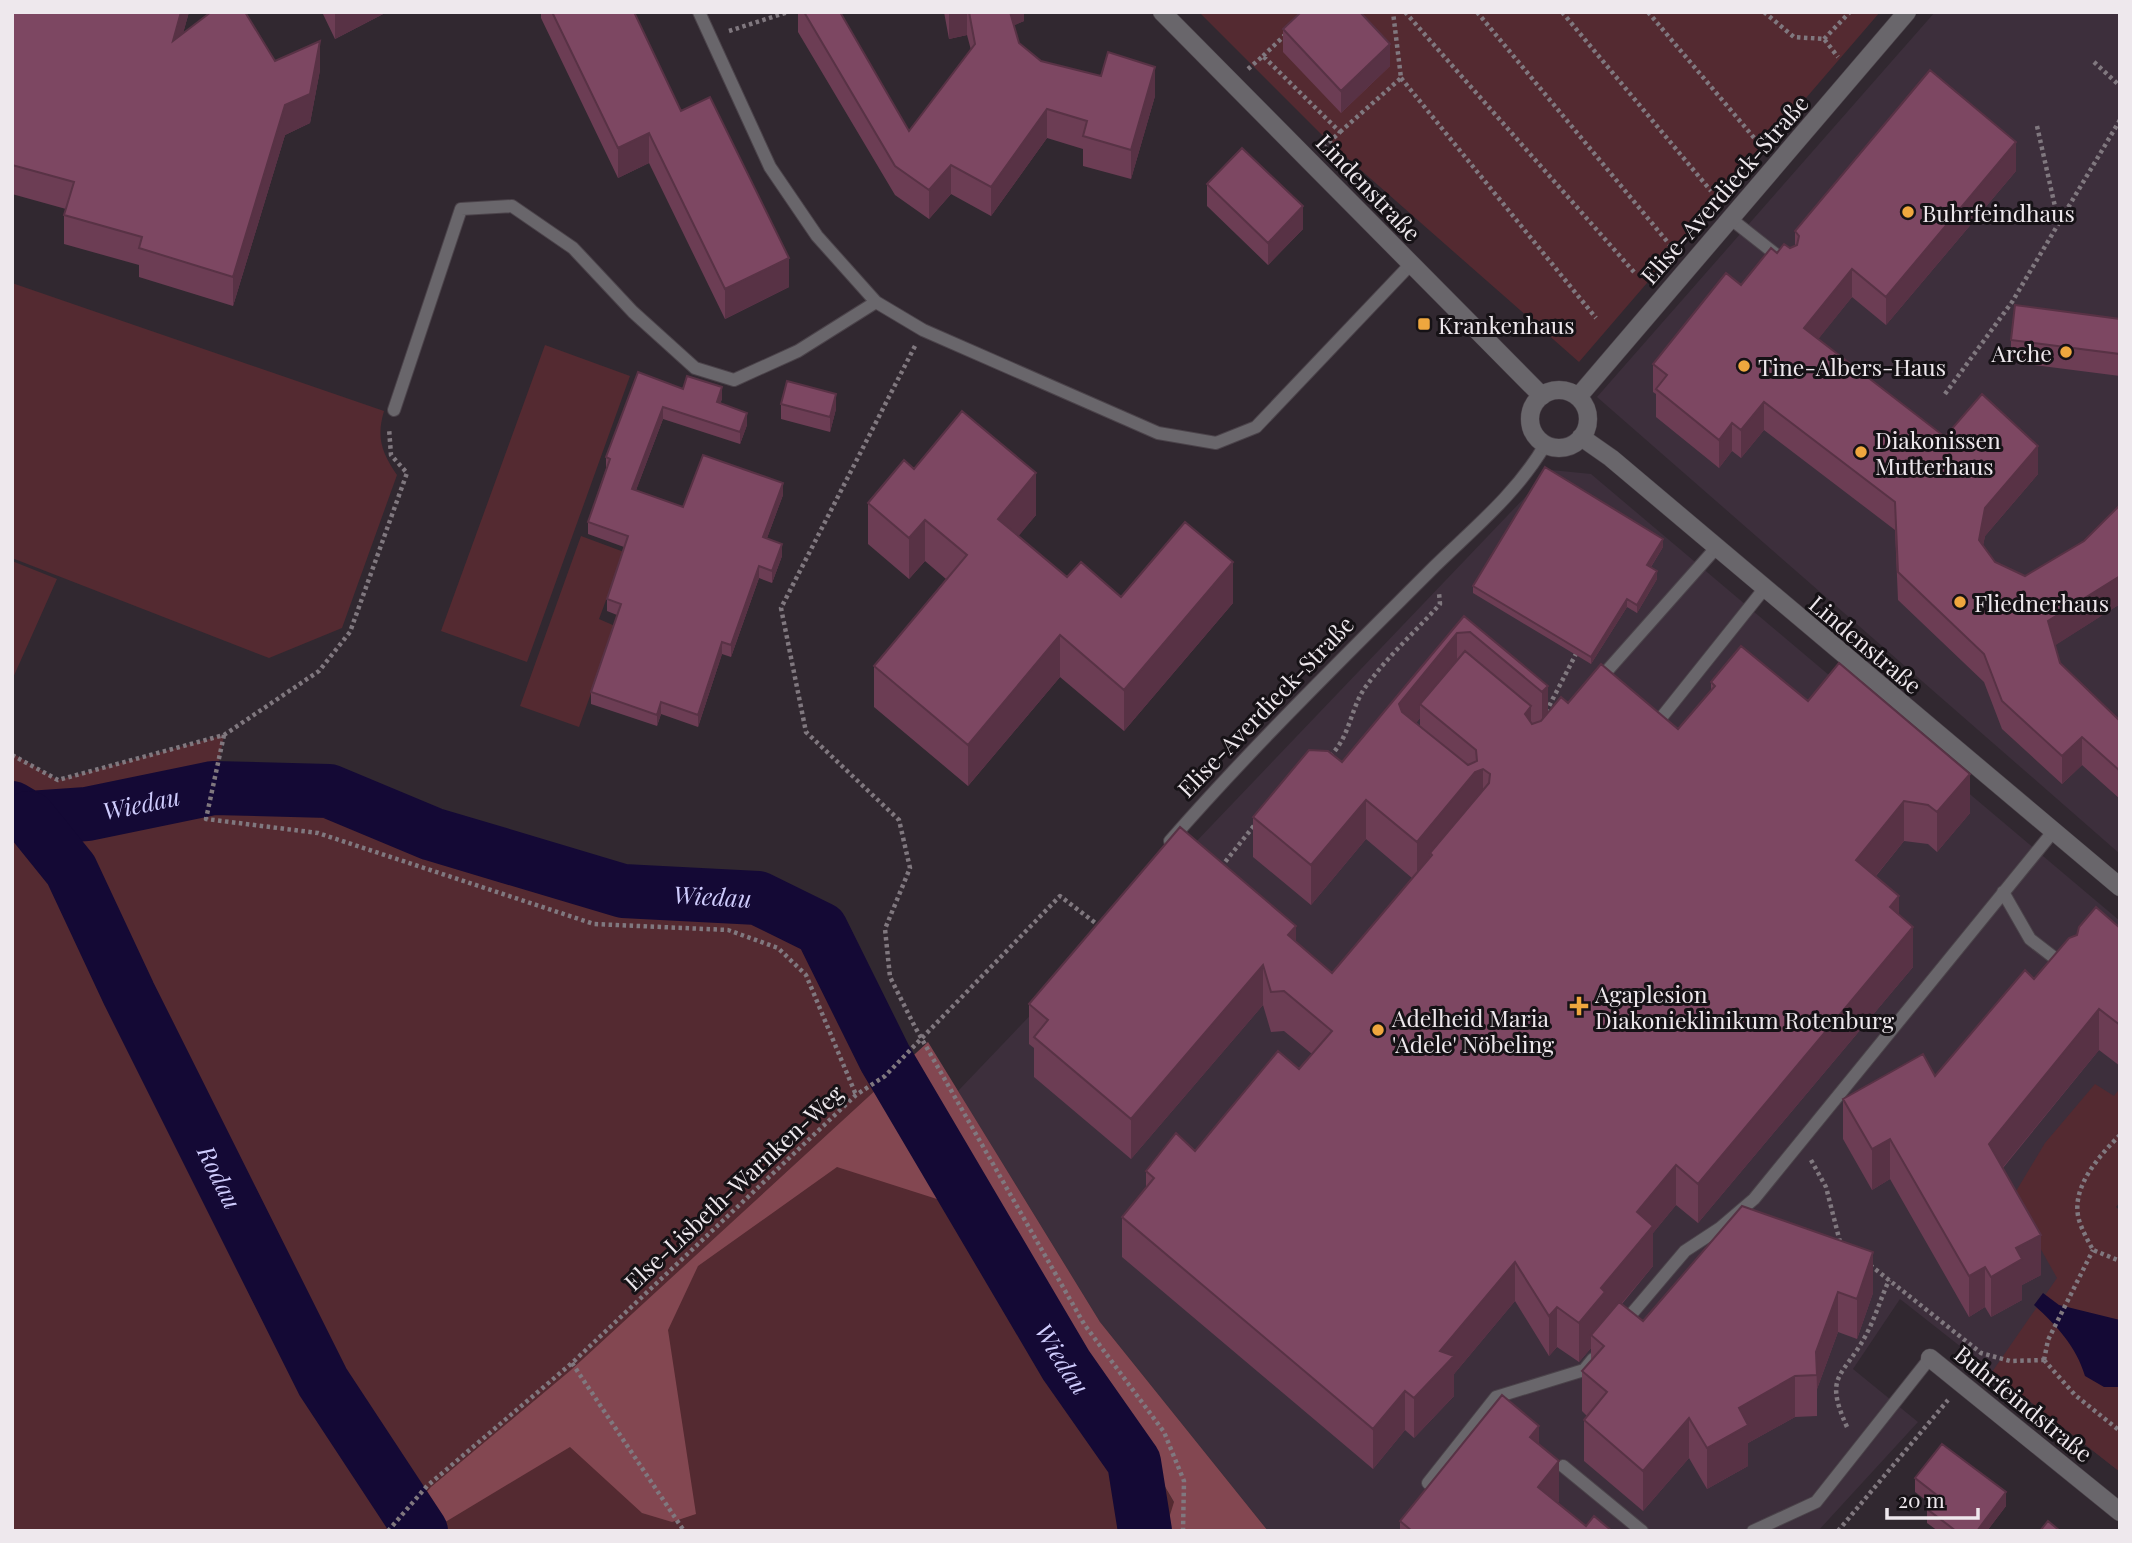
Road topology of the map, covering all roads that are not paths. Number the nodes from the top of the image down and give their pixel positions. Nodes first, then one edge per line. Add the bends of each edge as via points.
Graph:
1 (699, 12) edge
2 (1162, 12) edge
3 (1907, 12) edge
4 (1731, 219) junction
5 (1410, 265) junction
6 (1791, 267) edge
7 (876, 302) junction
8 (1542, 396) junction
9 (1578, 397) junction
10 (394, 410) road end
11 (1581, 437) junction
12 (1545, 445) junction
13 (1716, 548) junction
14 (1764, 589) junction
15 (1589, 692) edge
16 (1653, 729) edge
17 (2052, 834) junction
18 (1160, 852) edge
19 (2120, 887) edge
20 (2003, 892) junction
21 (2071, 970) edge
22 (1618, 1331) edge
23 (1601, 1350) edge
24 (1930, 1358) joint
25 (1563, 1466) dead end
26 (1428, 1483) edge
27 (2120, 1512) edge
28 (1642, 1531) edge
29 (1753, 1531) edge

1 - 7 lane via 770,167 817,236
2 - 5 street, Lindenstraße
3 - 4 street, Elise-Averdieck-Straße
4 - 6 lane
4 - 9 street, Elise-Averdieck-Straße
5 - 7 lane via 1256,427 1216,443 1158,433 923,330
5 - 8 street, Lindenstraße
7 - 10 lane via 798,351 734,380 695,368 633,312 573,248 512,206 461,209
8 - 9 street via 1560,390
8 - 12 street via 1530,417 1533,433
9 - 11 street via 1588,420
11 - 12 street via 1564,448
11 - 13 street, Lindenstraße
12 - 18 lane, Elise-Averdieck-Straße via 1527,474 1487,519 1267,734
13 - 14 street, Lindenstraße
13 - 15 lane
14 - 16 lane
14 - 17 street, Lindenstraße
17 - 19 street, Lindenstraße
17 - 20 lane
20 - 21 lane via 2030,939
20 - 22 lane via 1754,1199 1685,1251
23 - 26 lane via 1584,1370 1496,1398
24 - 27 street, Buhrfeindstraße
24 - 29 lane via 1816,1502
25 - 28 lane

